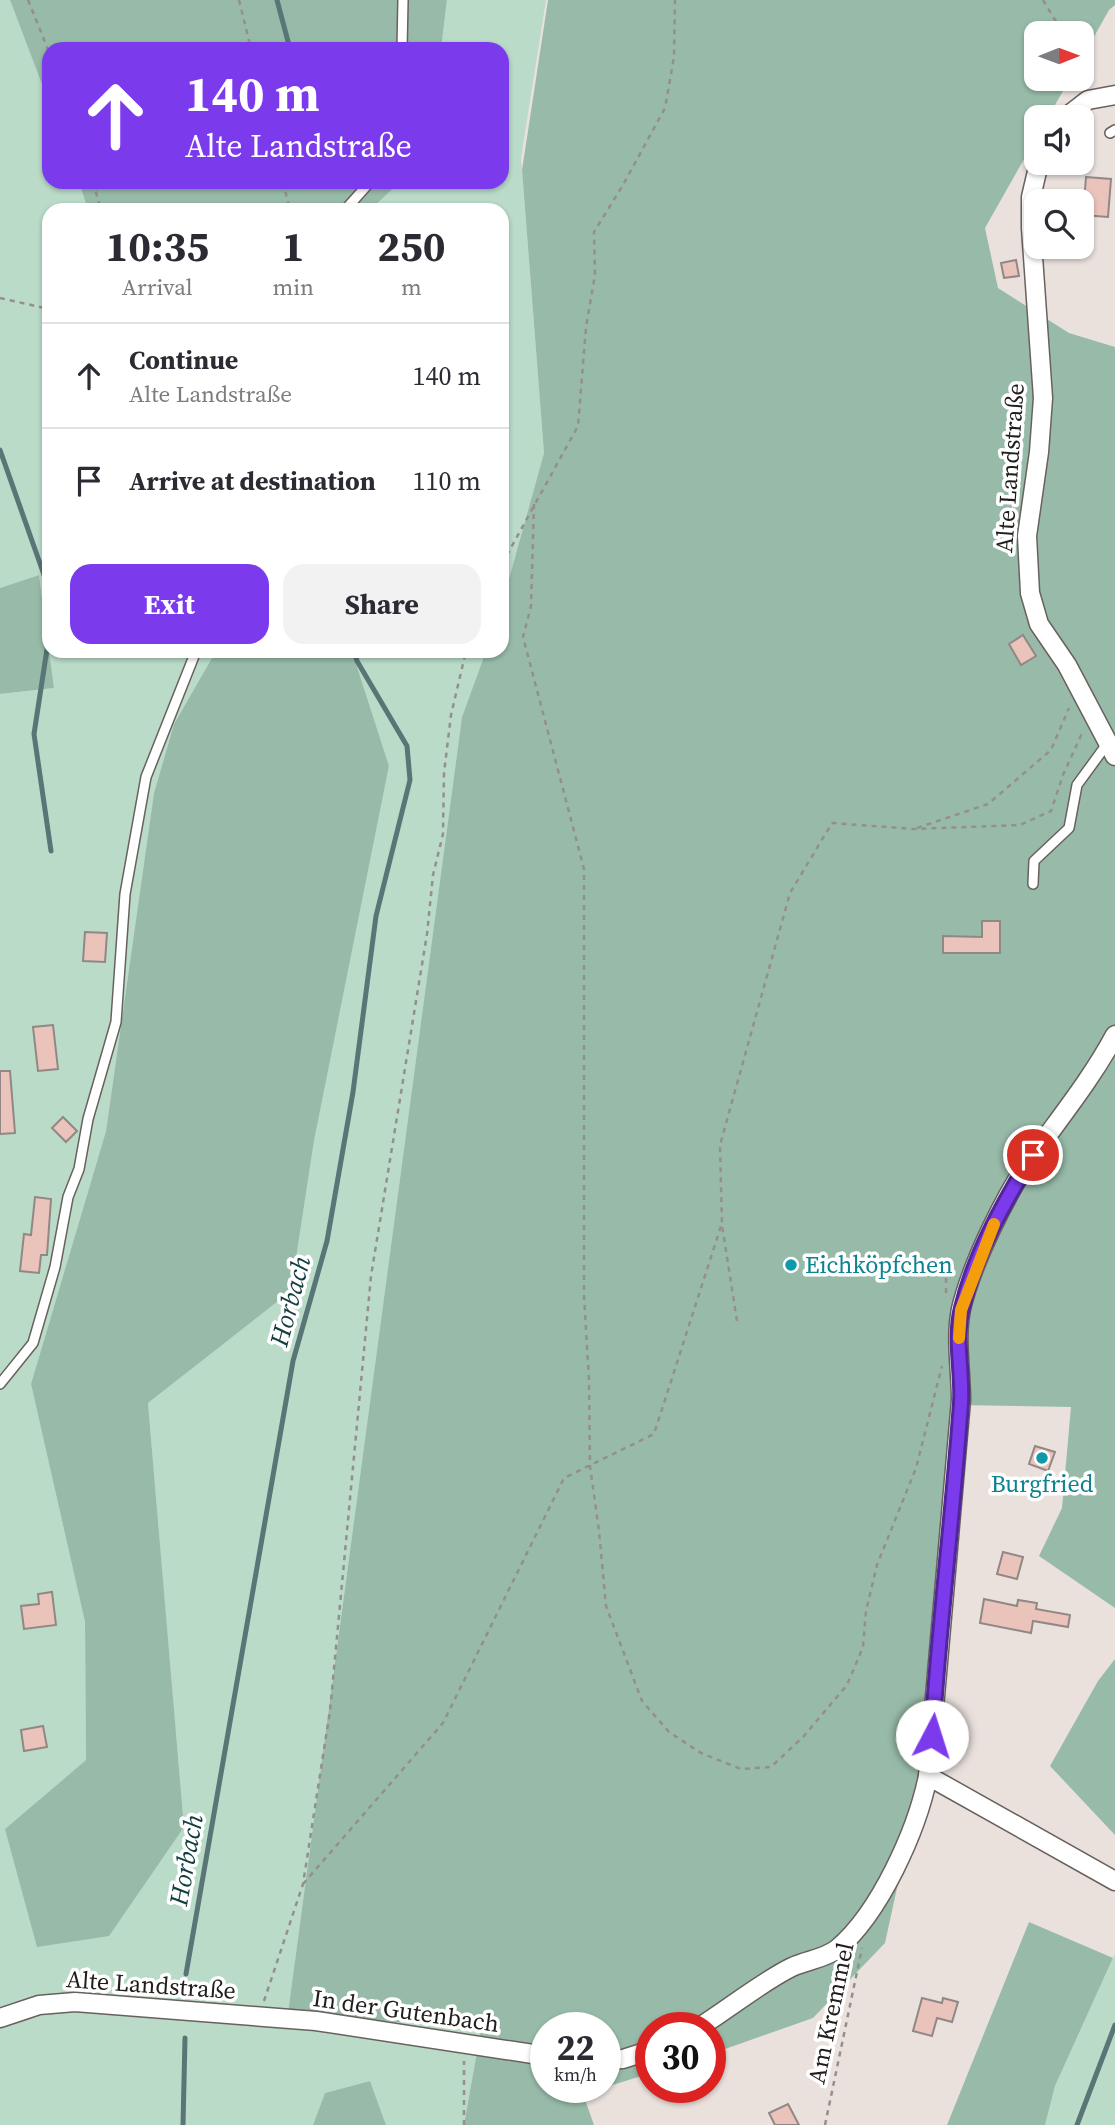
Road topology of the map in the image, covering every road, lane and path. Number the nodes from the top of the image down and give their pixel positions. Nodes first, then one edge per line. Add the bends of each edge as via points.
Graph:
1 (28, 0) edge
2 (239, 0) edge
3 (403, 0) edge
4 (675, 0) edge
5 (1043, 0) edge
6 (1056, 21) edge
7 (45, 42) edge
8 (249, 42) edge
9 (402, 42) edge
10 (1115, 95) edge
11 (1082, 105) edge
12 (1036, 175) edge
13 (364, 189) edge
14 (351, 203) edge
15 (0, 298) edge
16 (42, 307) edge
17 (534, 504) junction
18 (509, 551) edge
19 (193, 658) edge
20 (464, 658) edge
21 (1079, 687) junction
22 (1091, 713) junction
23 (1111, 750) edge
24 (914, 830) junction
25 (1033, 884) dead end
26 (1115, 1035) edge
27 (722, 1225) junction
28 (962, 1261) dead end
29 (946, 1302) dead end
30 (737, 1321) dead end
31 (942, 1363) dead end
32 (0, 1384) edge
33 (590, 1466) junction
34 (928, 1776) junction
35 (1115, 1881) edge
36 (303, 1884) junction
37 (862, 1948) dead end
38 (722, 2012) edge
39 (259, 2017) junction
40 (0, 2018) edge
41 (464, 2044) junction
42 (530, 2054) edge
43 (464, 2125) edge
44 (825, 2125) edge

1 - 7 path
2 - 8 path
3 - 9 lane
4 - 17 path via 674,57 665,108 594,232 595,275 578,426
5 - 6 path
10 - 11 street
12 - 21 street, Alte Landstraße via 1031,228 1042,428 1027,558 1039,624
13 - 14 lane
15 - 16 path
17 - 18 path
17 - 33 path via 531,607 523,637 584,869 584,1296
19 - 32 lane via 146,777 125,894 116,1022 68,1197 55,1267 33,1343
20 - 36 path via 451,715 443,834 371,1276 330,1711
21 - 22 street, Alte Landstraße
21 - 24 path via 1051,750 988,804
22 - 23 street, Alte Landstraße
22 - 24 path via 1051,811 1020,825
23 - 25 lane via 1077,785 1069,828 1034,861
24 - 27 path via 832,823 790,893 720,1145
26 - 34 street via 1008,1195 961,1310 961,1400
27 - 30 path
27 - 33 path via 653,1434
28 - 29 path via 946,1279
31 - 33 path via 916,1468 877,1565 863,1647 848,1685 771,1767 741,1769 701,1753 669,1732 642,1701 606,1606
33 - 36 path via 564,1478 443,1723
34 - 35 street
34 - 38 street via 913,1831 895,1870 851,1934 826,1956 791,1967
36 - 39 path
37 - 44 path, Am Kremmel
39 - 40 street, Alte Landstraße via 75,2003 40,2005
39 - 41 street, In der Gutenbach via 317,2021
41 - 42 street, In der Gutenbach
41 - 43 path

